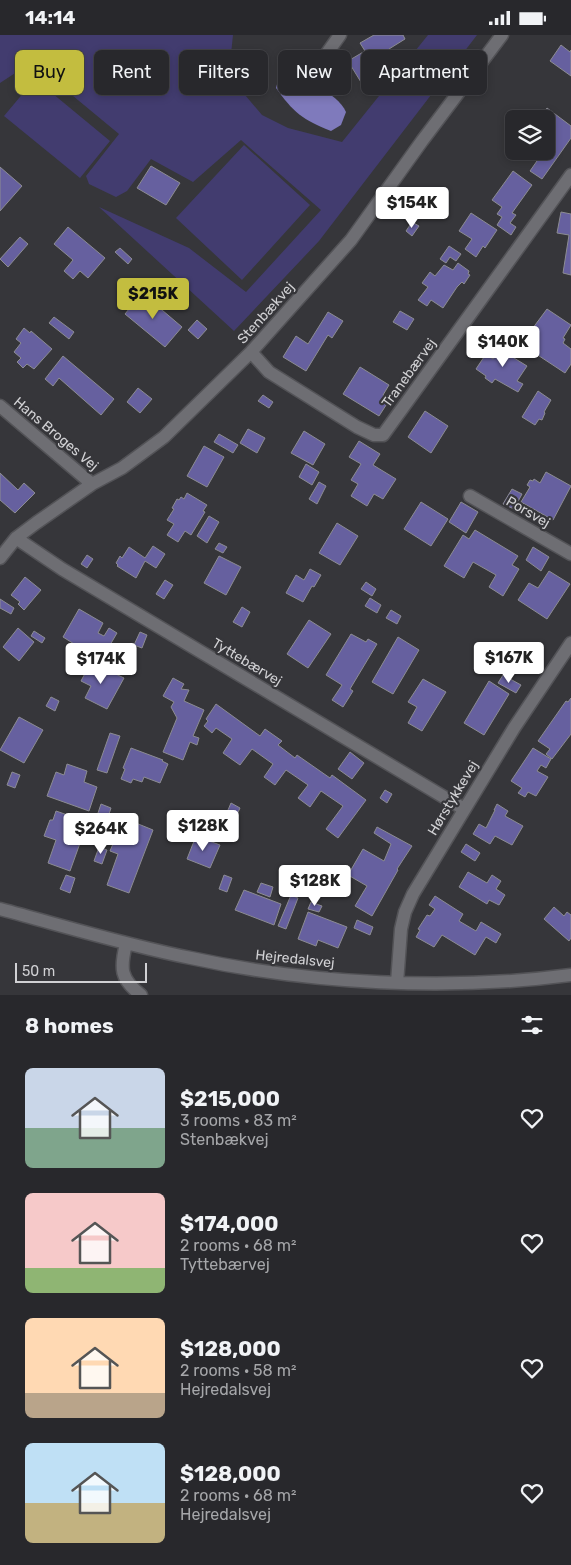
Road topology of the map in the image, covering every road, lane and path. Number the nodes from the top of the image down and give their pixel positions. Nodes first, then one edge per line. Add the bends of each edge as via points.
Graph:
1 (340, 35) edge
2 (502, 35) edge
3 (329, 50) edge
4 (571, 176) edge
5 (251, 353) junction
6 (0, 406) edge
7 (92, 484) junction
8 (470, 496) dead end
9 (16, 538) junction
10 (571, 554) edge
11 (0, 558) edge
12 (571, 643) edge
13 (464, 809) junction
14 (0, 909) edge
15 (126, 944) junction
16 (571, 975) edge
17 (397, 983) junction
18 (462, 989) edge
19 (141, 995) edge

1 - 3 street
2 - 5 street, Stenbækvej via 351,240
4 - 5 street, Tranebærvej via 384,435 374,435 357,427 269,372
5 - 7 street, Stenbækvej via 164,437
6 - 7 street, Hans Broges Vej
7 - 9 street, Stenbækvej
8 - 10 street, Porsvej
9 - 11 street, Stenbækvej
9 - 13 street, Tyttebærvej via 62,569
12 - 13 street, Hørstykkevej
13 - 17 street, Hørstykkevej via 405,912
14 - 15 street, Hejredalsvej
15 - 17 street, Hejredalsvej via 258,971
15 - 19 street via 121,963 124,978
16 - 18 street, Hejredalsvej
17 - 18 street, Hejredalsvej

